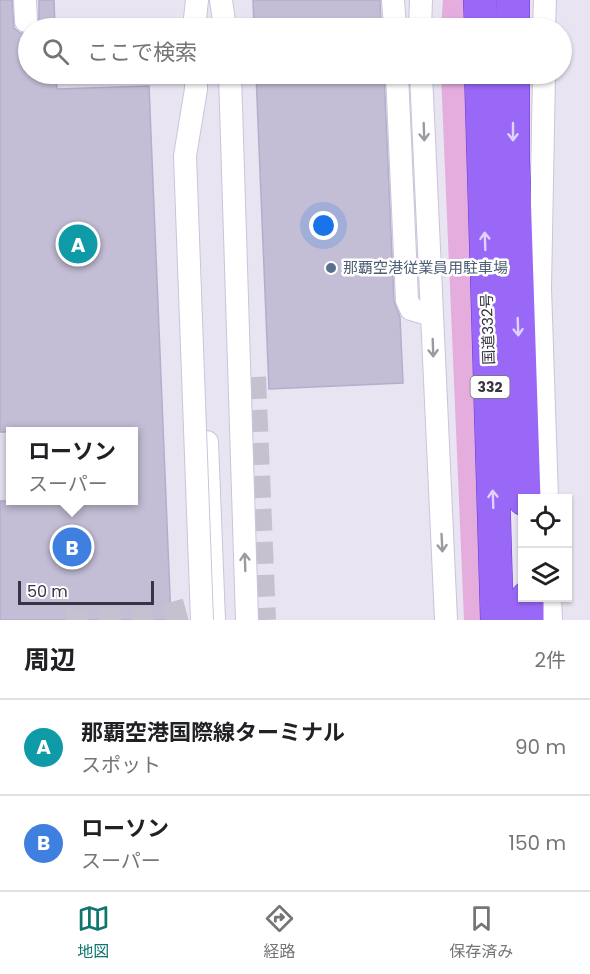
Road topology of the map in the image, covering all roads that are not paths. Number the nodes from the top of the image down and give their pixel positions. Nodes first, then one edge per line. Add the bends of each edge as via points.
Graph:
1 (187, 0) edge
2 (197, 0) edge
3 (221, 0) edge
4 (393, 0) edge
5 (421, 0) edge
6 (480, 0) edge
7 (513, 0) edge
8 (544, 0) edge
9 (188, 18) edge
10 (195, 18) edge
11 (224, 18) edge
12 (394, 18) edge
13 (420, 18) edge
14 (481, 18) edge
15 (513, 18) edge
16 (544, 18) edge
17 (191, 84) edge
18 (196, 84) edge
19 (230, 84) edge
20 (397, 84) edge
21 (421, 84) edge
22 (481, 84) edge
23 (513, 84) edge
24 (544, 84) edge
25 (431, 315) junction
26 (524, 494) edge
27 (547, 494) edge
28 (527, 602) edge
29 (550, 602) edge
30 (202, 620) edge
31 (214, 620) edge
32 (247, 620) edge
33 (446, 620) edge
34 (497, 620) edge
35 (527, 620) edge
36 (551, 620) edge

1 - 9 street
2 - 10 street
3 - 11 street
4 - 12 street
5 - 13 street
6 - 14 highway
7 - 15 highway
8 - 16 street
17 - 31 street
18 - 30 street, bridge via 185,156
32 -> 19 street
20 - 25 street via 406,300 411,309
21 -> 25 street
34 -> 22 highway, 国道332号 / 332
23 -> 26 highway, 国道332号 / 332
24 - 27 street via 540,288
25 -> 33 street
28 - 35 highway
29 - 36 street

